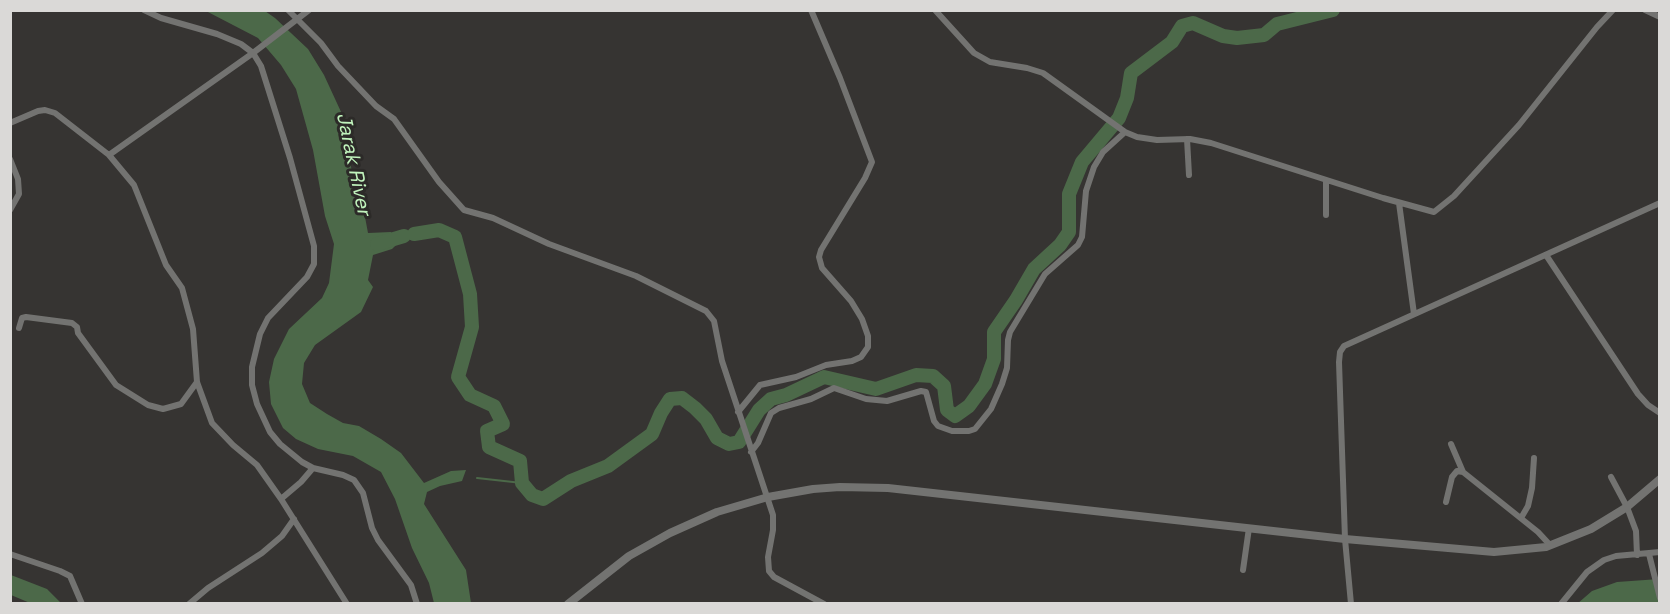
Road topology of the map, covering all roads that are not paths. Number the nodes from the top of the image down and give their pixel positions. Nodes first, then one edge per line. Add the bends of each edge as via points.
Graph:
1 (144, 10) edge
2 (288, 10) edge
3 (309, 10) edge
4 (811, 10) edge
5 (935, 10) edge
6 (1613, 10) edge
7 (1645, 10) edge
8 (1659, 17) edge
9 (296, 21) junction
10 (253, 53) junction
11 (10, 123) edge
12 (1123, 131) junction
13 (1187, 139) junction
14 (109, 155) junction
15 (10, 159) edge
16 (1189, 175) dead end
17 (1326, 180) junction
18 (1399, 203) junction
19 (1659, 203) edge
20 (10, 210) edge
21 (1326, 215) dead end
22 (1546, 255) junction
23 (1414, 314) junction
24 (19, 328) dead end
25 (197, 382) junction
26 (738, 412) junction
27 (1659, 413) edge
28 (1451, 444) dead end
29 (750, 448) junction
30 (1534, 458) dead end
31 (313, 468) junction
32 (1463, 472) junction
33 (1611, 477) dead end
34 (1659, 479) edge
35 (768, 497) junction
36 (281, 499) junction
37 (1446, 502) dead end
38 (1627, 507) junction
39 (294, 519) junction
40 (1521, 519) junction
41 (1249, 528) junction
42 (1345, 539) junction
43 (1550, 545) junction
44 (1659, 552) edge
45 (1649, 554) junction
46 (10, 555) edge
47 (1637, 555) junction
48 (1243, 570) dead end
49 (1659, 598) edge
50 (82, 603) edge
51 (189, 603) edge
52 (348, 603) edge
53 (417, 603) edge
54 (568, 603) edge
55 (824, 603) edge
56 (1351, 603) edge
57 (1561, 603) edge

1 - 10 street via 217,34
2 - 9 street
3 - 9 street
4 - 26 street via 872,162 819,257 822,268 862,319 868,347 852,362 826,365 760,385
5 - 12 street via 974,53 990,62 1043,73
6 - 18 street via 1519,125 1444,206 1434,212
7 - 8 street
9 - 10 street
9 - 26 street via 376,106 394,119 464,210 636,276 706,311 714,321
10 - 14 street
10 - 31 street via 267,81 314,246 314,264 307,277 268,318 256,349 252,385 270,432
11 - 14 street via 38,111 55,113
12 - 13 street via 1157,140
12 - 29 street via 1094,167 1086,190 1082,237 1045,274 1010,332 1002,384 991,409 975,429 952,431 938,426 926,392 887,401 866,399 834,388 771,413 758,443
13 - 16 street
13 - 17 street
14 - 25 street via 134,185 166,265 182,288 193,329
15 - 20 street via 19,194
17 - 18 street
17 - 21 street
18 - 23 street
19 - 22 street
22 - 23 street
22 - 27 street via 1638,394
23 - 42 street via 1344,346 1340,352
24 - 25 street via 26,317 72,323 116,385 148,405 163,409 181,404
25 - 36 street via 212,423 252,459
26 - 29 street
28 - 32 street
29 - 35 street
30 - 40 street via 1532,488
31 - 36 street
31 - 53 street via 354,480 363,493 378,540 411,585
32 - 37 street via 1457,471 1452,477
32 - 40 street
33 - 38 street
34 - 38 street
35 - 41 street via 840,487 888,488
35 - 54 street via 717,512 670,533 629,556
35 - 55 street via 773,530 768,571
36 - 39 street
38 - 43 street via 1590,529
38 - 47 street via 1636,531
39 - 51 street via 262,553
39 - 52 street
40 - 43 street
41 - 42 street
41 - 48 street
42 - 43 street via 1494,552
42 - 56 street
44 - 45 street
45 - 47 street
45 - 49 street
46 - 50 street via 70,576
47 - 57 street via 1604,560 1587,572

